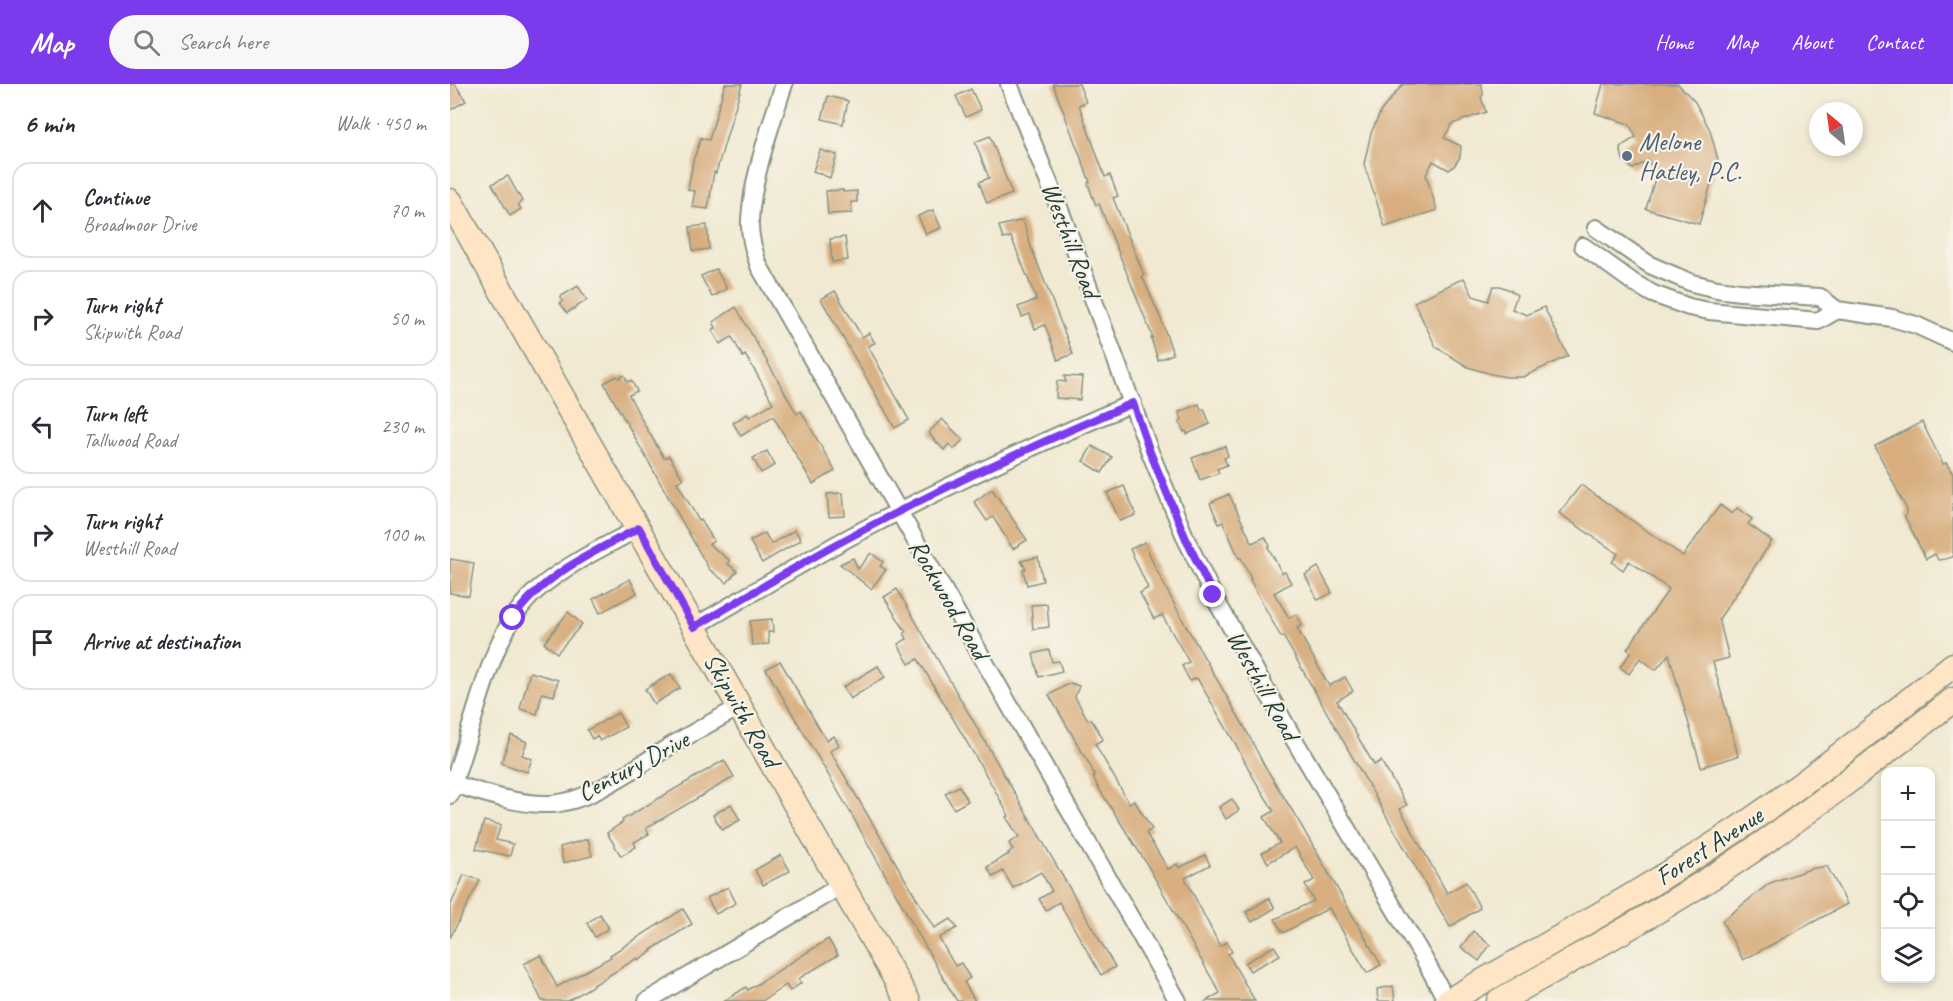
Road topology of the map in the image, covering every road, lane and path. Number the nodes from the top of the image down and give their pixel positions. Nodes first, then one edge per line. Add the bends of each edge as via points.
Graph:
1 (784, 84) edge
2 (1009, 84) edge
3 (450, 201) edge
4 (1596, 228) dead end
5 (1583, 246) dead end
6 (1837, 310) junction
7 (1953, 342) edge
8 (1133, 403) junction
9 (899, 512) junction
10 (639, 528) junction
11 (694, 627) junction
12 (1953, 665) edge
13 (1953, 700) edge
14 (740, 706) junction
15 (451, 787) edge
16 (842, 885) junction
17 (647, 1001) edge
18 (908, 1001) edge
19 (1178, 1001) edge
20 (1447, 1001) edge
21 (1499, 1001) edge

1 - 9 street, Rockwood Road via 765,142 752,201 752,244 759,266
2 - 8 street, Westhill Road
3 - 10 main road, Skipwith Road
4 - 6 street via 1650,265 1692,283 1740,292 1821,297
5 - 6 street via 1653,294 1689,307 1818,321
6 - 7 street via 1892,318
8 - 9 street
8 - 20 street, Westhill Road via 1186,539 1213,595
9 - 11 street
9 - 19 street, Rockwood Road
10 - 11 main road, Skipwith Road
10 - 15 street via 554,577 517,611 482,690
11 - 14 main road, Skipwith Road
12 - 20 main road, Forest Avenue via 1750,821 1653,883
13 - 21 main road, Forest Avenue via 1738,861
14 - 15 street, Century Drive via 578,798 533,804
14 - 16 main road, Skipwith Road
16 - 17 street
16 - 18 main road, Skipwith Road

